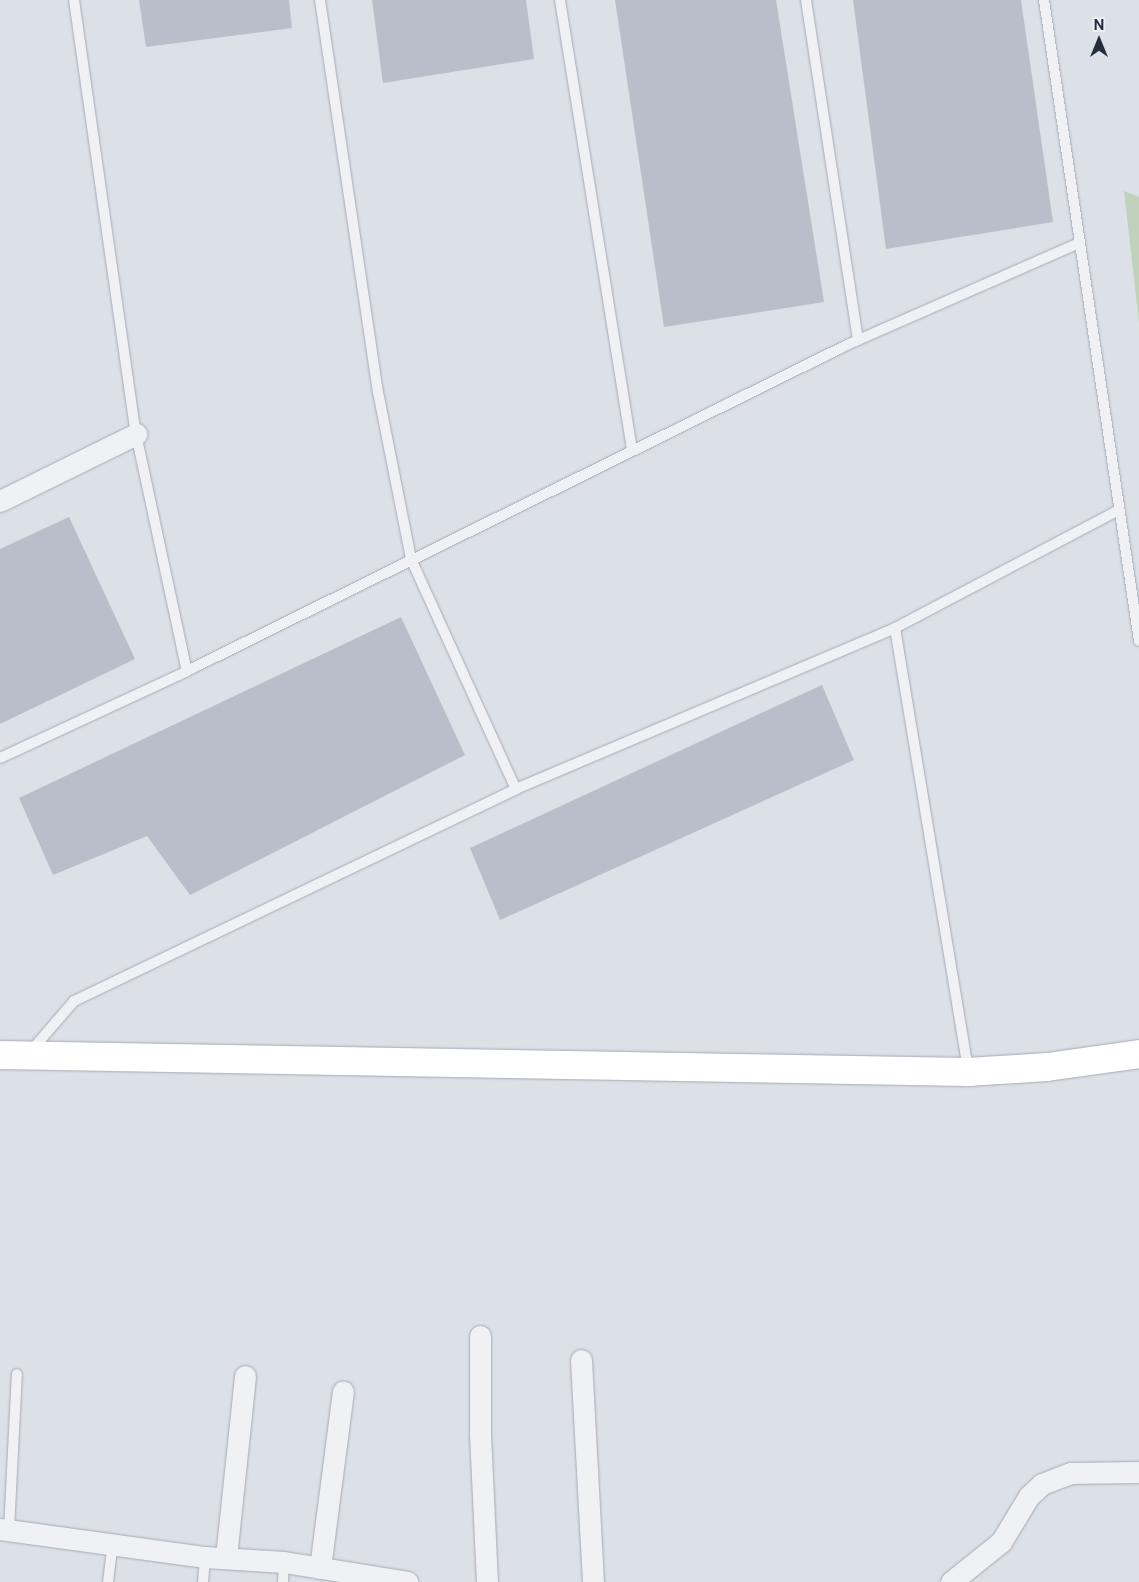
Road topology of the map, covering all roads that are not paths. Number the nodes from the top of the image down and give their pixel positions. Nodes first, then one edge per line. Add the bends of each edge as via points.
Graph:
1 (74, 0) edge
2 (320, 0) edge
3 (560, 0) edge
4 (806, 0) edge
5 (1044, 0) edge
6 (1079, 243) junction
7 (858, 340) junction
8 (136, 434) junction
9 (632, 450) junction
10 (0, 501) edge
11 (1117, 511) junction
12 (411, 558) junction
13 (895, 628) junction
14 (1139, 640) edge
15 (187, 671) junction
16 (0, 758) edge
17 (516, 789) junction
18 (1139, 1054) edge
19 (0, 1055) edge
20 (27, 1056) junction
21 (968, 1072) junction
22 (480, 1336) dead end
23 (581, 1360) dead end
24 (17, 1374) dead end
25 (246, 1376) dead end
26 (343, 1391) dead end
27 (1139, 1472) edge
28 (4, 1529) edge
29 (113, 1544) junction
30 (215, 1557) junction
31 (320, 1568) junction
32 (283, 1572) edge
33 (381, 1580) edge
34 (108, 1582) edge
35 (203, 1582) edge
36 (407, 1582) edge
37 (487, 1582) edge
38 (593, 1582) edge
39 (951, 1582) edge

1 - 8 lane
2 - 12 lane via 378,392
3 - 9 lane
4 - 7 lane
5 - 6 lane
6 - 7 lane
6 - 11 lane
7 - 9 lane
8 - 10 street
8 - 15 lane
9 - 12 lane
11 - 13 lane
11 - 14 lane
12 - 15 lane
12 - 17 lane
13 - 17 lane
13 - 21 lane
15 - 16 lane
17 - 20 lane via 74,1001
18 - 21 street via 1047,1067
19 - 20 street
20 - 21 street
22 - 37 street via 480,1434
23 - 38 street
24 - 28 lane
25 - 30 street
26 - 31 street
27 - 39 street via 1071,1473 1042,1484 1028,1496 1001,1542
28 - 29 street
29 - 30 street
29 - 34 lane
30 - 32 street
30 - 35 lane
31 - 32 street
31 - 33 street
33 - 36 street

